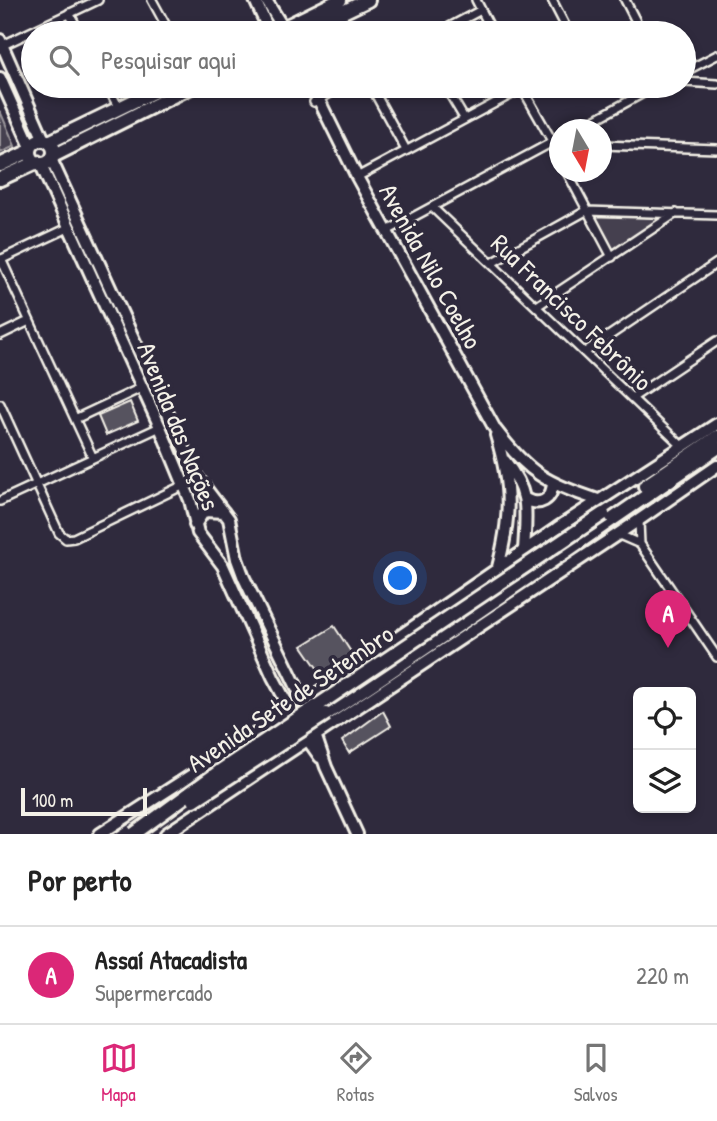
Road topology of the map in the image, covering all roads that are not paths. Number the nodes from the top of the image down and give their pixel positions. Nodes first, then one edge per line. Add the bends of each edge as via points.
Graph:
1 (98, 0) edge
2 (152, 0) edge
3 (255, 0) edge
4 (266, 0) edge
5 (340, 0) edge
6 (368, 0) edge
7 (476, 0) edge
8 (552, 0) edge
9 (625, 0) edge
10 (481, 10) junction
11 (69, 13) junction
12 (51, 21) edge
13 (73, 21) edge
14 (163, 21) edge
15 (265, 21) edge
16 (280, 21) edge
17 (300, 21) edge
18 (324, 21) edge
19 (460, 21) edge
20 (487, 21) edge
21 (563, 21) edge
22 (635, 21) edge
23 (21, 35) edge
24 (1, 44) edge
25 (717, 55) edge
26 (696, 66) edge
27 (0, 78) edge
28 (696, 83) edge
29 (717, 84) edge
30 (21, 86) edge
31 (27, 98) edge
32 (114, 98) edge
33 (139, 98) edge
34 (167, 98) edge
35 (314, 98) edge
36 (315, 98) edge
37 (321, 98) edge
38 (378, 98) edge
39 (452, 98) edge
40 (502, 98) edge
41 (529, 98) edge
42 (634, 98) edge
43 (316, 101) junction
44 (119, 108) junction
45 (464, 118) junction
46 (596, 119) edge
47 (549, 132) edge
48 (47, 141) junction
49 (612, 145) edge
50 (717, 149) edge
51 (406, 150) junction
52 (549, 150) edge
53 (40, 156) junction
54 (0, 165) edge
55 (356, 177) junction
56 (0, 179) edge
57 (572, 182) edge
58 (432, 207) junction
59 (586, 211) junction
60 (676, 213) junction
61 (717, 215) edge
62 (68, 228) junction
63 (387, 231) junction
64 (612, 257) junction
65 (0, 259) edge
66 (492, 262) junction
67 (717, 263) edge
68 (537, 306) junction
69 (29, 321) junction
70 (0, 335) edge
71 (717, 341) edge
72 (584, 352) junction
73 (141, 388) junction
74 (632, 398) junction
75 (0, 404) edge
76 (75, 419) junction
77 (717, 424) edge
78 (160, 427) junction
79 (495, 429) junction
80 (717, 437) edge
81 (683, 447) junction
82 (717, 448) edge
83 (93, 458) junction
84 (503, 459) junction
85 (717, 466) edge
86 (553, 483) junction
87 (37, 484) junction
88 (184, 485) junction
89 (525, 499) junction
90 (598, 500) junction
91 (0, 501) edge
92 (224, 512) junction
93 (607, 517) junction
94 (639, 520) junction
95 (195, 524) junction
96 (617, 534) junction
97 (640, 544) junction
98 (524, 551) junction
99 (522, 569) junction
100 (497, 571) junction
101 (717, 657) edge
102 (297, 687) junction
103 (323, 688) junction
104 (304, 702) junction
105 (291, 711) junction
106 (312, 738) junction
107 (100, 834) edge
108 (134, 834) edge
109 (145, 834) edge
110 (166, 834) edge
111 (357, 834) edge

1 - 11 street
2 - 14 street
3 - 15 main road
4 - 16 main road
5 - 17 main road
6 - 18 main road
7 - 10 street
8 - 21 street
9 - 22 street
10 - 19 street
10 - 20 street
11 - 12 street
11 - 13 street
23 - 24 street
24 - 30 main road
25 - 26 street
27 - 53 main road, Avenida das Nações
28 - 29 street
31 - 48 main road
32 - 44 street
33 - 44 main road
34 - 53 main road
35 - 43 main road
36 - 43 main road
37 - 43 street
38 - 51 street
39 - 45 street
40 - 45 street
41 - 47 street
42 - 46 street
43 - 55 main road, Avenida Nilo Coelho
44 - 48 main road
45 - 51 street
48 - 53 main road via 53,148
48 - 53 main road via 36,141
49 - 50 street
51 - 55 street
52 - 58 street
53 - 54 main road
53 - 56 main road
53 - 62 main road, Avenida das Nações
53 - 92 main road, Avenida das Nações via 197,477
55 - 63 main road, Avenida Nilo Coelho
57 - 59 street
58 - 63 street
58 - 66 street, Rua Francisco Febrônio
59 - 60 street
59 - 64 street
59 - 66 street
60 - 61 street
60 - 64 street
62 - 65 street
62 - 73 main road, Avenida das Nações
63 - 79 main road, Avenida Nilo Coelho
64 - 68 street
65 - 69 street
66 - 68 street, Rua Francisco Febrônio
67 - 72 street
68 - 72 street, Rua Francisco Febrônio
69 - 70 street
69 - 76 street
71 - 74 street
72 - 74 street, Rua Francisco Febrônio
73 - 76 street
73 - 78 main road, Avenida das Nações
74 - 81 street, Rua Francisco Febrônio
75 - 87 street
76 - 83 street
77 - 81 main road, Avenida Sete de Setembro
78 - 83 street
78 - 88 main road, Avenida das Nações
79 - 84 main road
79 - 86 main road via 523,463
80 - 93 main road, Avenida Sete de Setembro
81 - 90 main road, Avenida Sete de Setembro
82 - 93 main road, Avenida Sete de Setembro
83 - 87 street
84 - 89 main road via 517,476
84 - 100 main road via 509,500
85 - 94 main road, Avenida Sete de Setembro
86 - 89 main road via 546,500
86 - 90 main road
87 - 88 street via 66,539
87 - 91 street
88 - 95 main road, Avenida das Nações
89 - 98 main road
90 - 98 main road, Avenida Sete de Setembro
92 - 95 main road via 204,511
92 - 102 main road, Avenida das Nações via 244,578
93 - 99 main road, Avenida Sete de Setembro, bridge
93 - 109 main road, Avenida Sete de Setembro, bridge via 417,654
94 - 96 main road, Avenida Sete de Setembro
94 - 97 street
95 - 105 main road, Avenida das Nações via 201,540 223,566
96 - 97 street
96 - 106 main road, Avenida Sete de Setembro
97 - 101 street
98 - 99 main road
98 - 100 main road, Avenida Sete de Setembro
99 - 108 main road, Avenida Sete de Setembro, bridge via 220,771
100 - 103 main road, Avenida Sete de Setembro
102 - 103 main road
102 - 104 main road, Avenida das Nações
103 - 104 main road, Avenida Sete de Setembro
104 - 106 main road, Avenida das Nações
105 - 106 main road, Avenida das Nações
105 - 107 main road, Avenida Sete de Setembro
106 - 110 main road, Avenida Sete de Setembro
106 - 111 main road

